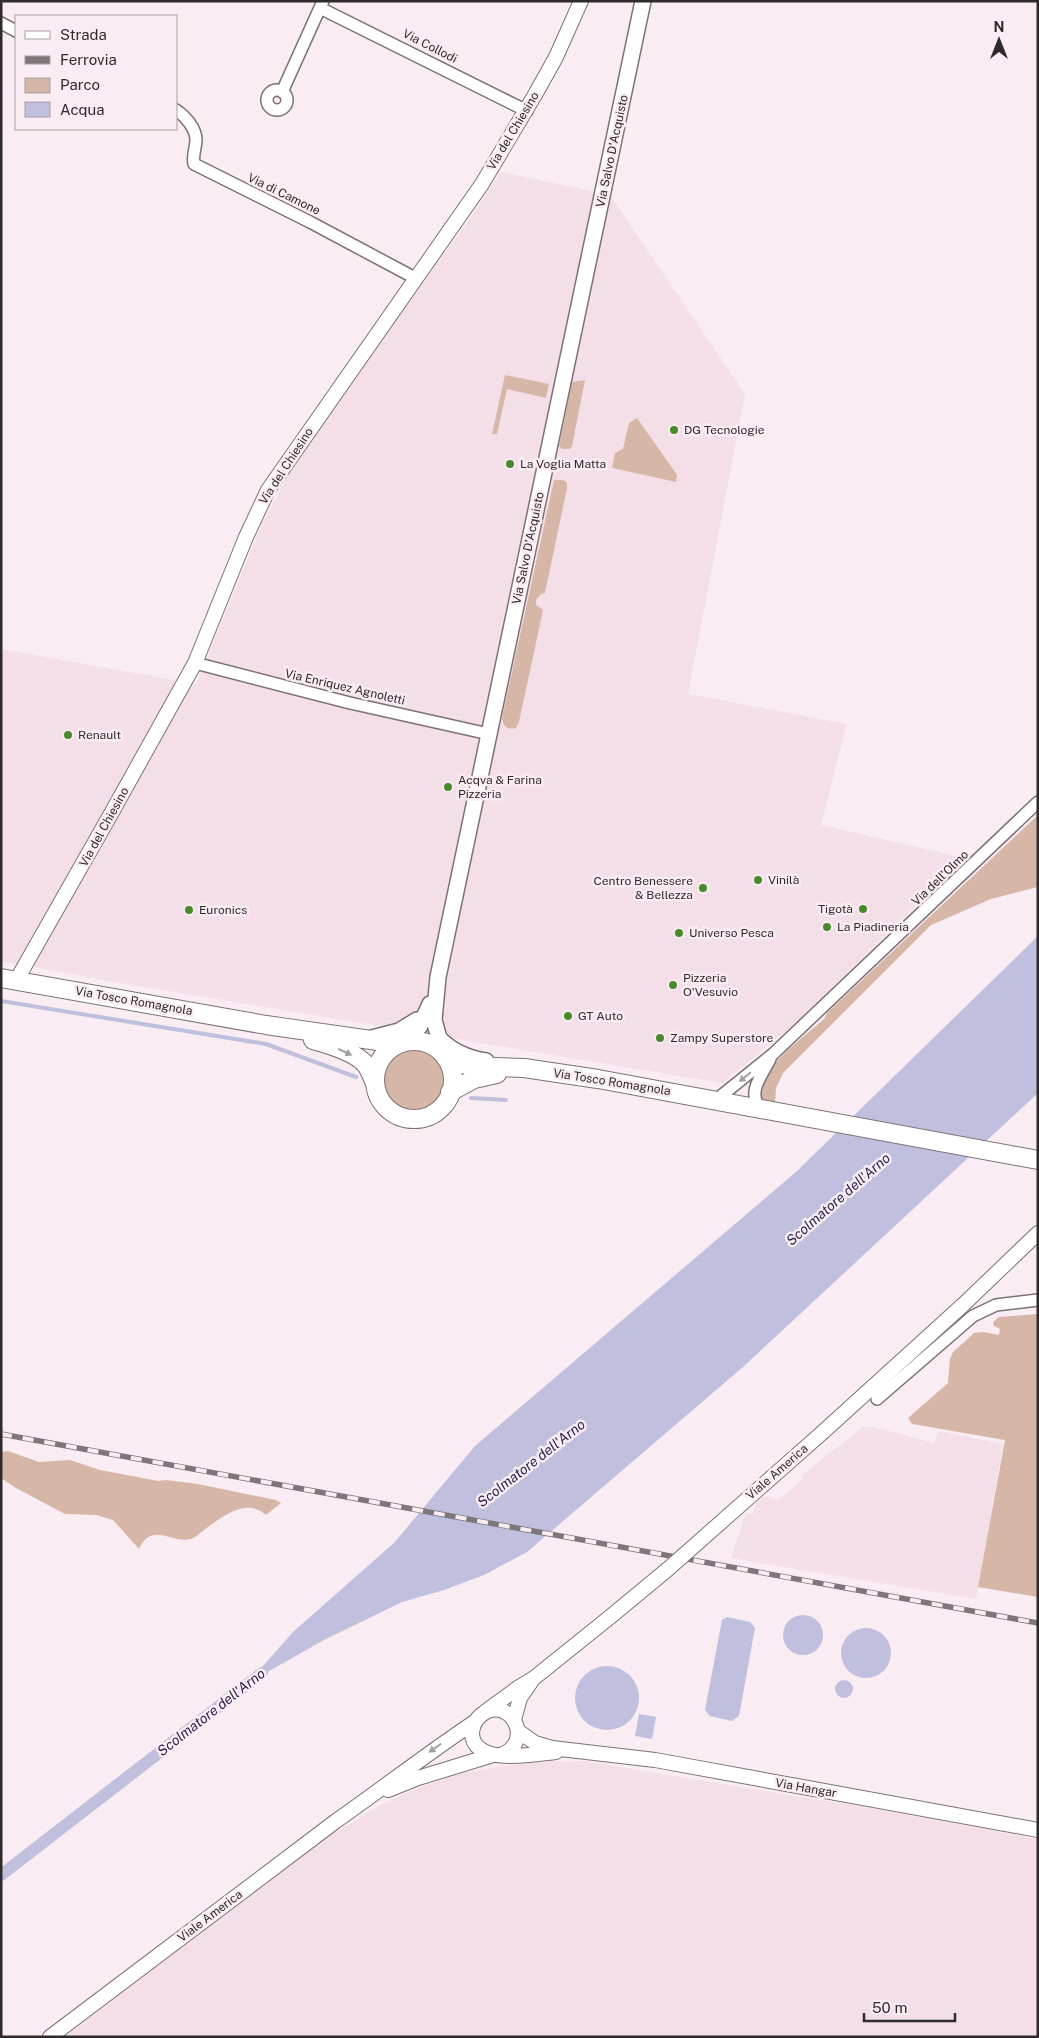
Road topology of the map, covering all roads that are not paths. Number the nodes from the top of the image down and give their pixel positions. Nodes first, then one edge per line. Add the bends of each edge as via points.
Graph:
1 (581, 1) edge
2 (643, 1) edge
3 (322, 4) edge
4 (1, 23) edge
5 (15, 30) edge
6 (282, 92) dead end
7 (527, 111) junction
8 (178, 112) edge
9 (415, 278) junction
10 (195, 663) junction
11 (489, 734) junction
12 (1038, 802) edge
13 (438, 977) junction
14 (9, 979) edge
15 (429, 1006) junction
16 (266, 1025) junction
17 (438, 1037) junction
18 (365, 1039) junction
19 (401, 1043) junction
20 (773, 1054) junction
21 (445, 1056) junction
22 (519, 1068) junction
23 (374, 1083) junction
24 (450, 1092) junction
25 (716, 1100) junction
26 (761, 1109) junction
27 (779, 1113) junction
28 (1038, 1160) edge
29 (1038, 1233) edge
30 (1038, 1242) edge
31 (1012, 1259) junction
32 (1038, 1300) edge
33 (877, 1400) dead end
34 (534, 1678) junction
35 (480, 1717) junction
36 (516, 1726) junction
37 (574, 1751) junction
38 (497, 1755) junction
39 (371, 1797) junction
40 (1038, 1830) edge
41 (50, 2037) edge

1 - 7 street, Via del Chiesino
2 - 11 main road, Via Salvo D'Acquisto
3 - 6 street
3 - 7 street, Via Collodi
4 - 5 street
7 - 9 street, Via del Chiesino via 482,184
8 - 9 street, Via di Camone via 190,123 195,134 194,164
9 - 10 street, Via del Chiesino via 268,490
10 - 11 street, Via Enriquez Agnoletti
10 - 14 street, Via del Chiesino via 112,812
11 - 13 main road, Via Salvo D'Acquisto
12 - 20 street, Via dell'Olmo
13 - 15 main road
13 - 17 main road via 433,1013
14 - 16 main road, Via Tosco Romagnola
15 - 18 main road via 404,1030
15 - 19 main road via 420,1026
16 - 18 main road, Via Tosco Romagnola
16 -> 23 main road, Via Tosco Romagnola via 350,1054 366,1065
17 - 21 main road
17 - 22 main road via 468,1057
18 - 19 main road, Via Tosco Romagnola
19 - 21 main road via 424,1042
19 - 23 main road via 380,1059
20 -> 25 street, Via dell'Olmo
20 - 26 street, Via dell'Olmo via 754,1091
21 - 22 main road, Via Tosco Romagnola via 470,1066
21 - 24 main road via 452,1070
22 - 25 main road, Via Tosco Romagnola
23 - 24 main road via 384,1106 407,1118 424,1118 432,1114 445,1103
24 - 27 main road, Via Tosco Romagnola via 479,1077 510,1074 758,1115
25 - 26 main road, Via Tosco Romagnola
26 - 27 main road, Via Tosco Romagnola
27 - 28 main road, Via Tosco Romagnola
29 - 31 street
30 - 31 street
31 - 34 street, Viale America, bridge via 668,1569
32 - 33 street via 996,1305 973,1316
34 - 35 street, Viale America
34 - 36 street, Viale America via 520,1698
35 - 36 street via 499,1710 508,1714
35 - 38 street via 472,1732 475,1743 482,1751
35 -> 39 street, Viale America
36 - 37 street, Via Hangar via 541,1745
36 - 38 street, Viale America via 516,1740 512,1748
37 - 38 street, Via Hangar
37 - 40 street, Via Hangar via 665,1762
38 - 39 street, Viale America via 418,1778
39 - 41 street, Viale America

